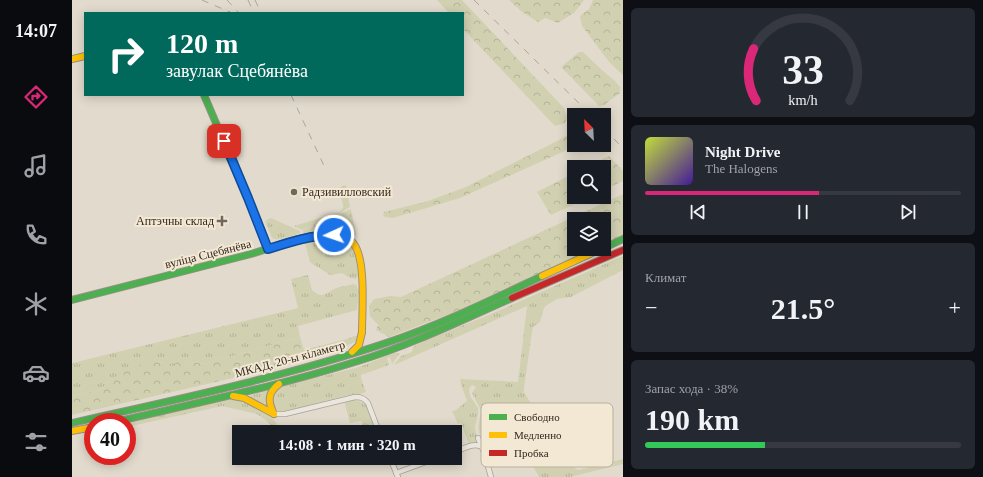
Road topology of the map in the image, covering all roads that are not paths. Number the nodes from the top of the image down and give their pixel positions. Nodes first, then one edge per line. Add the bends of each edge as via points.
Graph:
1 (84, 56) edge
2 (72, 59) edge
3 (204, 96) edge
4 (623, 239) edge
5 (611, 244) edge
6 (268, 249) junction
7 (623, 250) edge
8 (586, 256) edge
9 (72, 300) edge
10 (362, 332) junction
11 (388, 342) junction
12 (342, 357) junction
13 (282, 382) junction
14 (225, 397) junction
15 (274, 414) junction
16 (136, 417) edge
17 (72, 423) edge
18 (376, 425) edge
19 (84, 429) edge
20 (72, 431) edge
21 (478, 438) dead end
22 (481, 444) edge
23 (481, 447) edge
24 (462, 449) edge
25 (393, 465) edge
26 (421, 465) edge
27 (488, 467) edge
28 (397, 475) edge
29 (491, 477) edge

1 - 2 main road
3 - 6 main road
4 - 5 main road, МКАД, 20-ы кіламетр
6 - 9 main road, вуліца Сцебянёва
6 - 10 main road, вуліца Сцебянёва via 300,239 322,236 341,236 355,244 362,267
7 - 13 main road, МКАД, 20-ы кіламетр via 424,338 375,356
8 - 11 main road, МКАД, 20-ы кіламетр via 506,293
10 - 11 main road via 369,341
10 - 12 main road via 358,348
11 - 12 main road, МКАД, 20-ы кіламетр
12 - 17 main road, МКАД, 20-ы кіламетр via 251,382
13 - 14 main road, МКАД, 20-ы кіламетр
13 - 15 main road via 272,390 269,398
14 - 15 main road via 240,396
14 - 16 main road, МКАД, 20-ы кіламетр
15 - 18 street via 285,414 360,397 368,403
19 - 20 main road
21 - 22 street
23 - 24 street via 473,445
25 - 28 street
26 - 28 street
27 - 29 street

